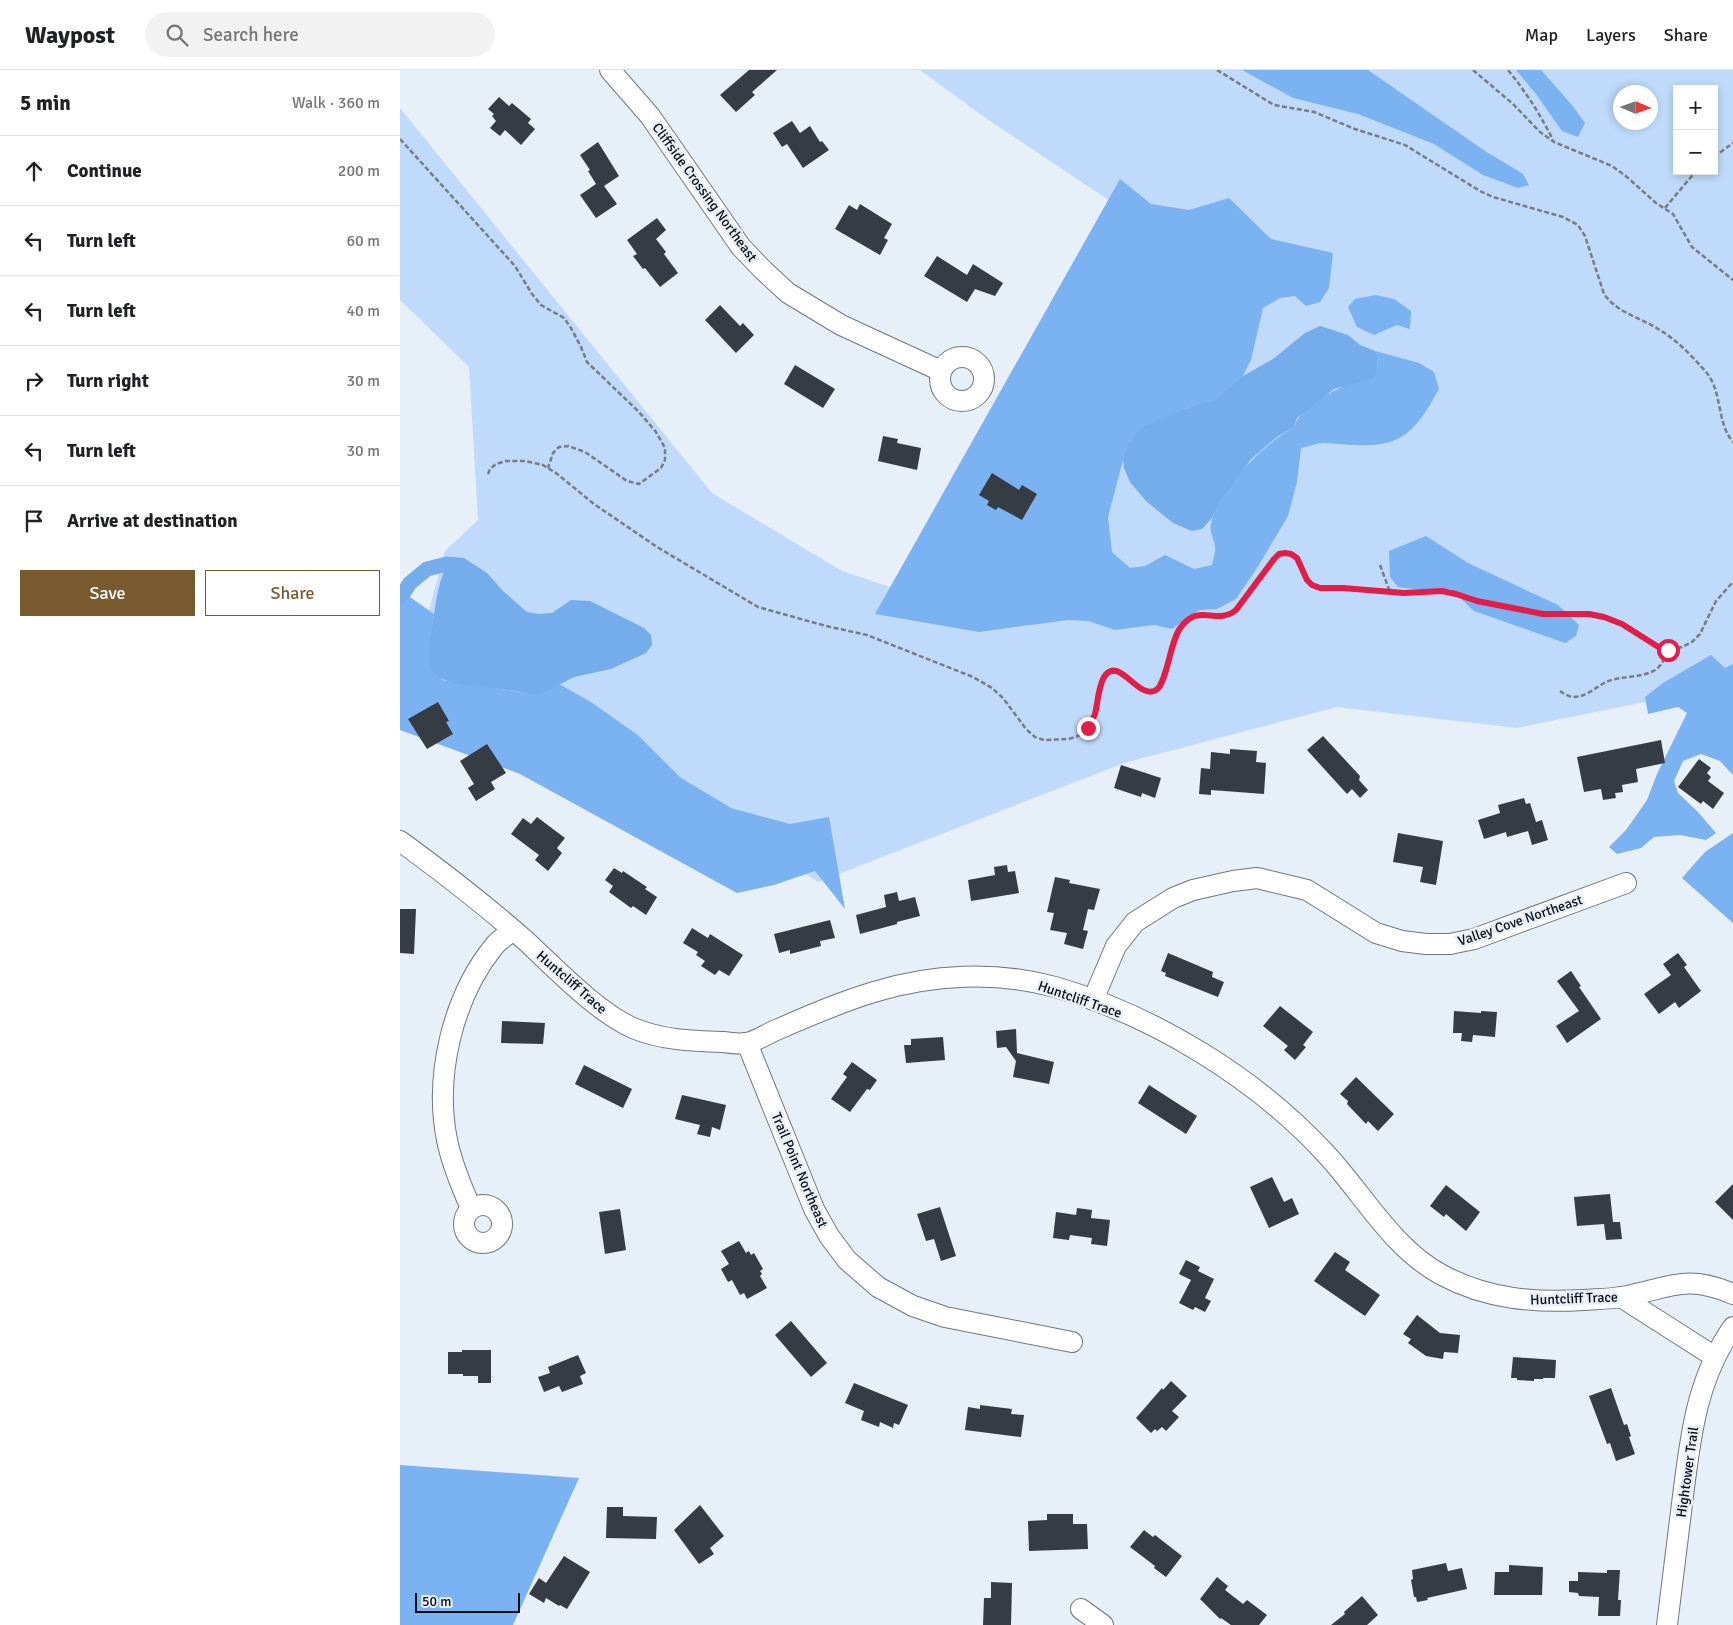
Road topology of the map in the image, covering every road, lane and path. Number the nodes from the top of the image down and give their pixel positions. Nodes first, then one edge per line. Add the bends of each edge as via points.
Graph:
1 (610, 70) edge
2 (1217, 70) edge
3 (1474, 70) edge
4 (1508, 70) edge
5 (400, 139) edge
6 (1554, 142) junction
7 (1733, 143) edge
8 (1718, 154) edge
9 (1693, 175) edge
10 (1665, 208) junction
11 (1733, 280) edge
12 (941, 371) dead end
13 (1733, 442) edge
14 (548, 468) junction
15 (488, 474) dead end
16 (1380, 565) dead end
17 (1733, 582) edge
18 (1390, 592) junction
19 (1668, 650) junction
20 (1560, 691) dead end
21 (400, 841) edge
22 (1626, 883) dead end
23 (513, 930) junction
24 (1093, 1000) junction
25 (747, 1043) junction
26 (471, 1208) dead end
27 (1733, 1294) edge
28 (1621, 1297) junction
29 (1733, 1327) edge
30 (1072, 1342) dead end
31 (1715, 1357) junction
32 (1081, 1609) dead end
33 (1103, 1625) edge
34 (1667, 1625) edge

1 - 12 street, Cliffside Crossing Northeast via 650,116 741,247 788,293 841,325
2 - 13 path via 1274,105 1314,112 1405,145 1492,197 1578,225 1608,301 1666,334 1712,379 1723,425
3 - 6 path
4 - 6 path via 1536,107
5 - 14 path via 515,266 541,305 564,318 572,328 586,362 639,412 665,448 665,460 660,468 639,484 627,481 585,452 568,446 558,447 553,452
6 - 10 path via 1612,166
7 - 8 path
9 - 10 path
10 - 11 path via 1673,214 1692,247
14 - 15 path via 525,461 506,461 490,468
14 - 18 path via 657,547 758,607 867,635 973,677 992,688 1026,729 1044,740 1069,739 1088,728 1108,673 1120,672 1147,692 1159,689 1179,628 1190,618 1201,614 1221,617 1236,610 1279,554 1291,554 1297,558 1307,580 1320,588
16 - 18 path
17 - 19 path via 1716,601 1700,634 1687,645
18 - 19 path via 1442,591 1543,614 1604,617
19 - 20 path via 1658,668 1646,674 1606,682 1575,697
21 - 23 street, Huntcliff Trace via 459,884
22 - 24 street, Valley Cove Northeast via 1474,939 1450,944 1402,941 1376,933 1307,890 1257,878 1212,884 1174,898 1135,922 1116,946
23 - 25 street, Huntcliff Trace via 600,1008 629,1026 654,1036
23 - 26 street via 496,944 471,982 455,1021 446,1058 443,1100 447,1138 454,1167
24 - 25 street, Huntcliff Trace via 1014,979 936,978 871,992
24 - 28 street, Huntcliff Trace via 1182,1042 1260,1094 1326,1154 1400,1243 1442,1275 1480,1291 1519,1300 1552,1302
25 - 30 street, Trail Point Northeast via 814,1209 828,1236 848,1260 878,1287 913,1306 945,1317
27 - 28 street, Huntcliff Trace via 1717,1287 1692,1283 1670,1284
28 - 31 street
29 - 31 street, Hightower Trail
31 - 34 street, Hightower Trail via 1700,1393 1691,1431
32 - 33 street

